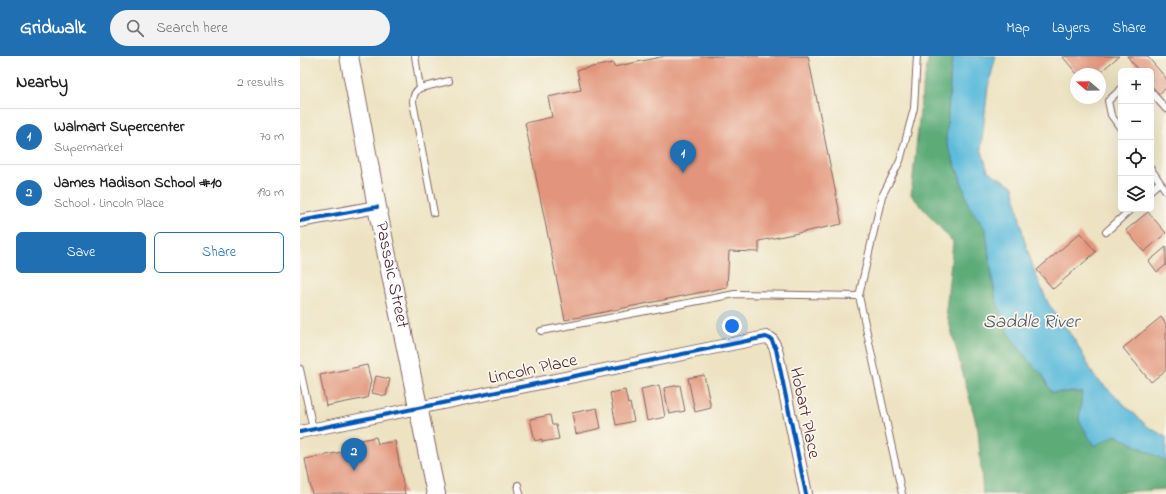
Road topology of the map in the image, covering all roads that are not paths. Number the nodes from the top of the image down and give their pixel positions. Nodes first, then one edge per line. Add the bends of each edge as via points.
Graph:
1 (349, 56) edge
2 (415, 56) edge
3 (917, 56) edge
4 (449, 81) dead end
5 (420, 88) junction
6 (1118, 92) edge
7 (1154, 95) edge
8 (1166, 109) edge
9 (1118, 125) edge
10 (1154, 173) edge
11 (1160, 182) junction
12 (1154, 187) edge
13 (1166, 192) edge
14 (377, 207) junction
15 (1128, 212) edge
16 (434, 213) dead end
17 (300, 221) edge
18 (1106, 232) dead end
19 (859, 296) junction
20 (541, 331) dead end
21 (771, 339) joint
22 (300, 369) edge
23 (418, 408) junction
24 (313, 429) junction
25 (300, 432) edge
26 (518, 485) dead end
27 (436, 494) edge
28 (520, 494) edge
29 (806, 494) edge
30 (902, 494) edge

1 - 14 main road, Passaic Street
2 - 5 lane
3 - 19 lane via 914,108 900,161 882,196
4 - 5 lane
5 - 16 lane via 413,97 413,102
6 - 9 lane via 1108,101 1111,115
7 - 8 lane
10 - 11 lane
11 - 12 lane
11 - 13 lane
14 - 17 street
14 - 23 main road, Passaic Street
15 - 18 lane
19 - 20 lane via 735,294
19 - 30 lane
21 - 23 street, Lincoln Place via 752,339
21 - 29 street, Hobart Place via 776,349
22 - 24 lane
23 - 24 street, Lincoln Place
23 - 27 main road, Passaic Street
24 - 25 street, Lincoln Place
26 - 28 lane

